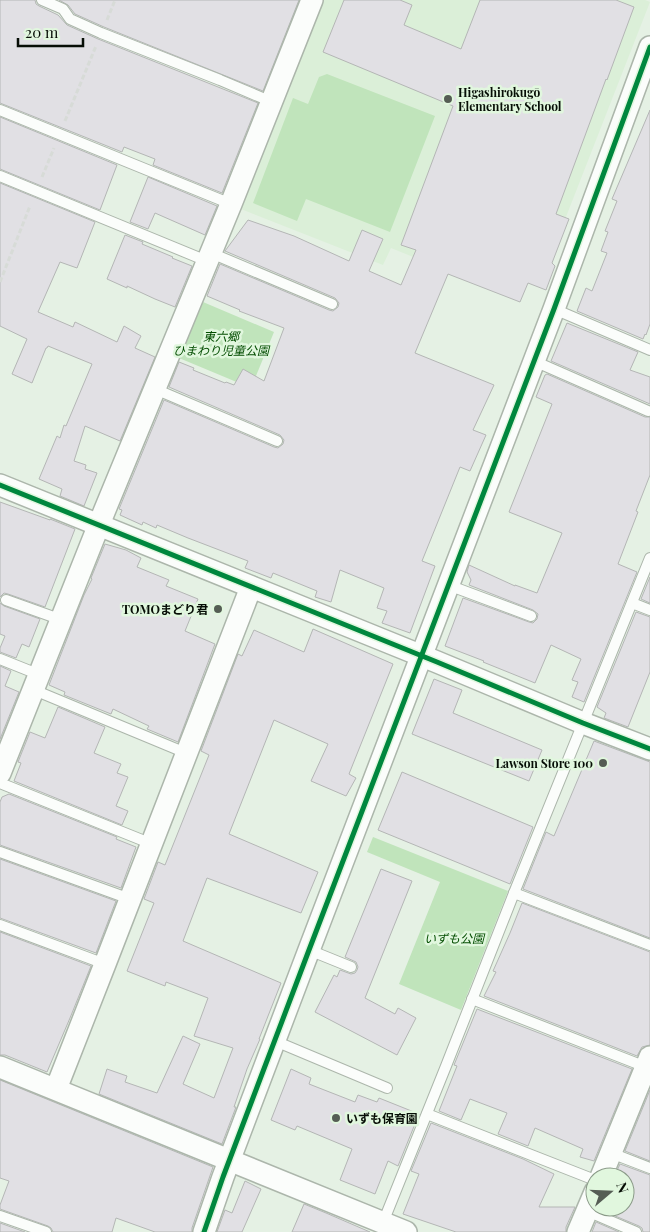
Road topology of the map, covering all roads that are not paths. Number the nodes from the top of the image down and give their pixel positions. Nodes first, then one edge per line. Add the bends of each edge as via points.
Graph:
1 (42, 0) edge
2 (312, 0) edge
3 (650, 48) edge
4 (272, 102) junction
5 (0, 110) edge
6 (0, 176) edge
7 (231, 204) junction
8 (209, 257) junction
9 (332, 304) dead end
10 (554, 308) junction
11 (650, 350) edge
12 (534, 361) junction
13 (155, 389) junction
14 (648, 411) dead end
15 (277, 441) dead end
16 (0, 485) edge
17 (100, 525) junction
18 (650, 558) edge
19 (448, 585) junction
20 (251, 586) junction
21 (6, 600) dead end
22 (632, 603) junction
23 (650, 610) edge
24 (531, 616) dead end
25 (62, 620) junction
26 (422, 655) junction
27 (0, 658) edge
28 (37, 682) junction
29 (584, 723) junction
30 (650, 749) edge
31 (186, 754) junction
32 (0, 774) edge
33 (152, 844) junction
34 (0, 852) edge
35 (514, 893) junction
36 (130, 899) junction
37 (0, 924) edge
38 (650, 945) edge
39 (309, 950) junction
40 (105, 964) junction
41 (351, 966) dead end
42 (472, 999) junction
43 (275, 1041) junction
44 (648, 1063) edge
45 (0, 1067) edge
46 (387, 1088) dead end
47 (56, 1089) junction
48 (427, 1114) junction
49 (610, 1154) junction
50 (230, 1160) junction
51 (605, 1167) edge
52 (650, 1168) edge
53 (585, 1176) edge
54 (0, 1216) edge
55 (585, 1216) edge
56 (599, 1217) edge
57 (381, 1227) edge
58 (46, 1232) edge
59 (204, 1232) edge
60 (406, 1232) edge
61 (578, 1232) edge
62 (636, 1232) edge

1 - 4 lane via 63,9 70,19 101,33
2 - 4 street
3 - 10 street
4 - 7 street
5 - 7 lane
6 - 8 lane
7 - 8 street
8 - 9 lane
8 - 13 street
10 - 11 lane
10 - 12 street
12 - 14 lane
12 - 19 street
13 - 15 lane
13 - 17 street
16 - 17 street
17 - 20 street
17 - 25 street
18 - 22 lane
19 - 24 lane
19 - 26 street
20 - 26 street
20 - 31 street
21 - 25 lane
22 - 23 lane
22 - 29 lane
25 - 28 street
26 - 29 street
26 - 39 street
27 - 28 lane
28 - 31 lane
28 - 32 street
29 - 30 street
29 - 35 lane
31 - 33 street
32 - 33 lane
33 - 36 street
34 - 36 lane
35 - 38 lane
35 - 42 lane
36 - 40 street
37 - 40 lane
39 - 41 lane
39 - 43 street
40 - 47 street
42 - 44 lane
42 - 48 lane
43 - 46 lane
43 - 50 street
44 - 49 street
45 - 47 street
47 - 50 street
48 - 53 lane
48 - 57 lane
49 - 51 street
49 - 52 lane
50 - 57 street
50 - 59 street
54 - 58 lane
55 - 61 street
56 - 62 lane
57 - 60 street

